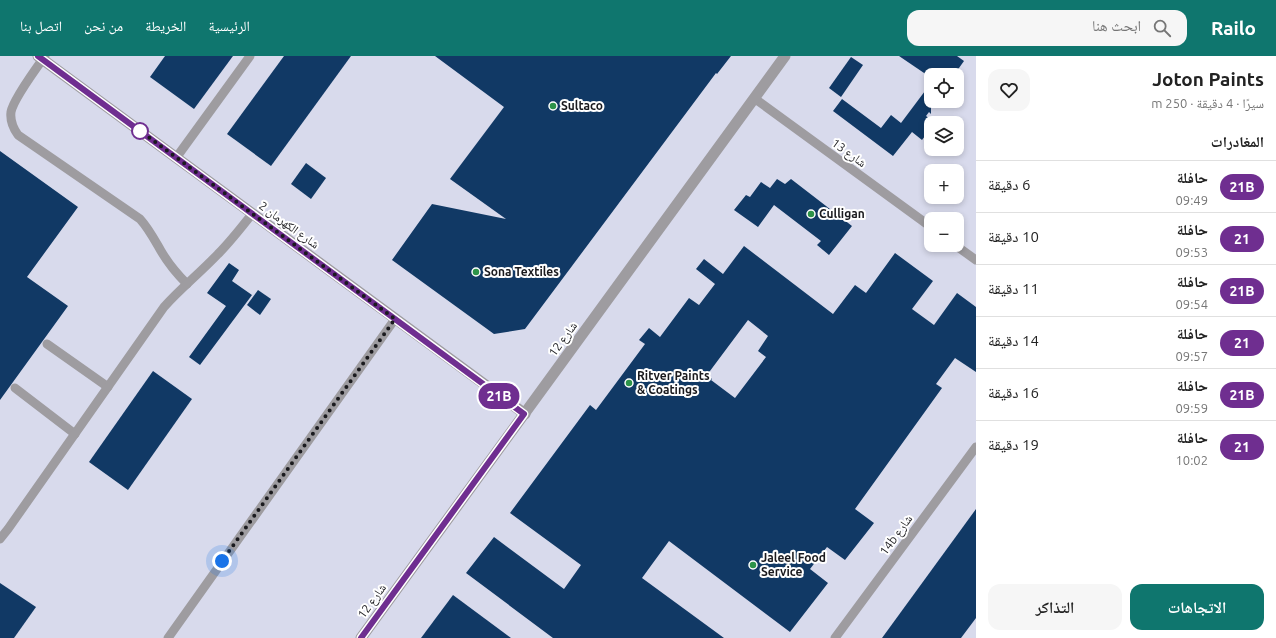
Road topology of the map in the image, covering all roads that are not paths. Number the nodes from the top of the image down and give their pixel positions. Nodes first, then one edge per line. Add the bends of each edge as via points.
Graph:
1 (250, 56) edge
2 (785, 56) edge
3 (42, 57) edge
4 (754, 98) junction
5 (176, 158) junction
6 (252, 214) junction
7 (924, 222) edge
8 (964, 251) edge
9 (976, 260) edge
10 (187, 284) junction
11 (395, 319) junction
12 (47, 344) dead end
13 (108, 387) junction
14 (15, 388) dead end
15 (524, 414) junction
16 (75, 434) junction
17 (976, 447) edge
18 (0, 539) edge
19 (168, 638) edge
20 (361, 638) edge
21 (835, 638) edge

1 - 5 lane
2 - 4 street, شارع 12
3 - 5 street, شارع الكهرمان 2
3 - 10 lane via 13,106 11,118 14,130 140,219 168,262
4 - 7 lane, شارع 13
4 - 15 street, شارع 12
5 - 6 street, شارع الكهرمان 2
6 - 10 lane via 218,254
6 - 11 street, شارع الكهرمان 2
8 - 9 lane
10 - 13 lane via 164,307
11 - 15 street, شارع الكهرمان 2
11 - 19 lane
12 - 13 lane
13 - 16 lane
14 - 16 lane
15 - 20 street, شارع 12
16 - 18 lane
17 - 21 lane, 14b شارع

